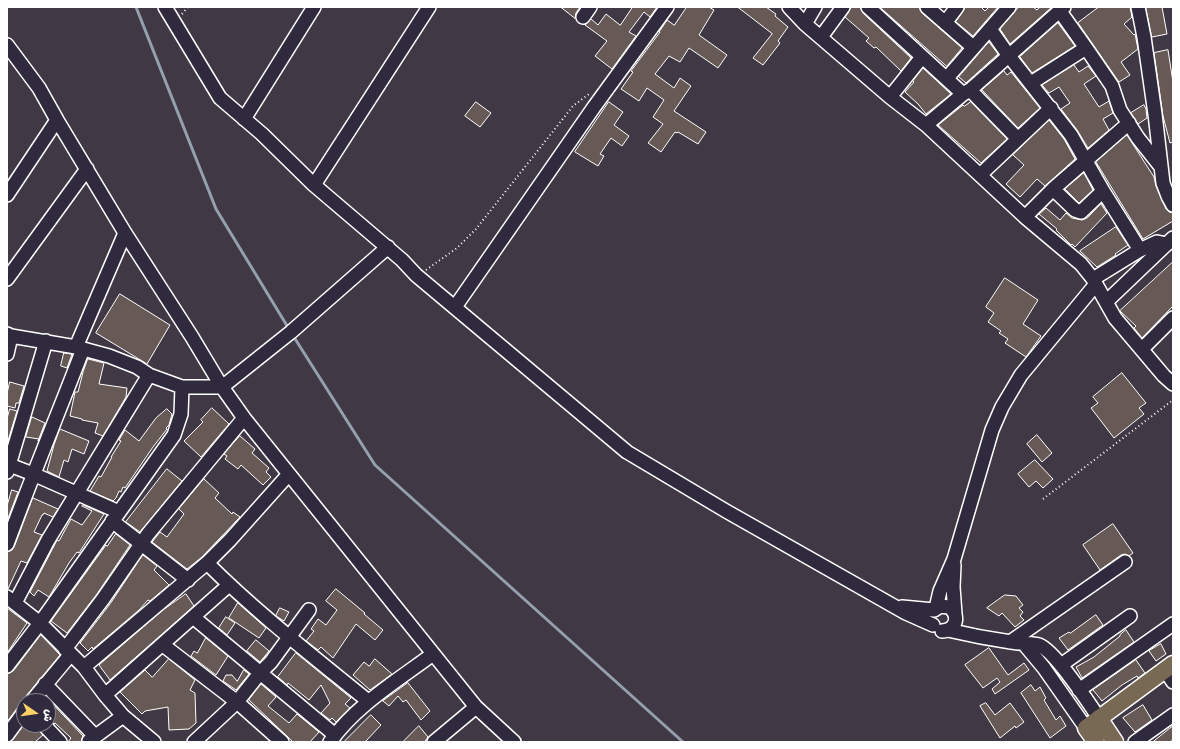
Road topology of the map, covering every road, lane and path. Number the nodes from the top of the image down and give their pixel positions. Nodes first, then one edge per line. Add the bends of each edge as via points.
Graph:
1 (165, 7) edge
2 (314, 7) edge
3 (429, 7) edge
4 (667, 7) edge
5 (789, 7) edge
6 (815, 7) edge
7 (844, 7) edge
8 (868, 7) edge
9 (927, 7) edge
10 (957, 7) edge
11 (1008, 7) edge
12 (1138, 7) edge
13 (1061, 8) edge
14 (945, 23) junction
15 (805, 24) junction
16 (990, 29) junction
17 (821, 37) junction
18 (973, 47) junction
19 (1086, 48) junction
20 (8, 49) edge
21 (1008, 56) junction
22 (922, 57) junction
23 (947, 78) junction
24 (1031, 83) junction
25 (591, 92) dead end
26 (967, 92) junction
27 (890, 97) junction
28 (1051, 108) junction
29 (244, 119) junction
30 (57, 120) junction
31 (1129, 123) junction
32 (926, 125) junction
33 (1018, 139) junction
34 (1086, 159) junction
35 (1160, 167) junction
36 (87, 170) junction
37 (980, 175) junction
38 (314, 185) junction
39 (1053, 189) junction
40 (1104, 191) junction
41 (7, 195) edge
42 (1173, 205) edge
43 (1025, 217) junction
44 (125, 233) junction
45 (1170, 241) edge
46 (388, 247) junction
47 (1140, 250) junction
48 (416, 275) junction
49 (7, 279) edge
50 (1095, 281) junction
51 (1106, 302) junction
52 (455, 306) junction
53 (1173, 318) edge
54 (9, 335) edge
55 (46, 341) junction
56 (79, 348) junction
57 (1142, 349) junction
58 (7, 354) edge
59 (149, 375) junction
60 (1173, 384) edge
61 (182, 387) junction
62 (222, 387) junction
63 (1173, 400) edge
64 (244, 418) junction
65 (8, 467) edge
66 (33, 474) junction
67 (288, 474) junction
68 (77, 494) junction
69 (1043, 499) dead end
70 (116, 517) junction
71 (7, 544) edge
72 (141, 544) junction
73 (954, 559) junction
74 (1125, 562) dead end
75 (207, 563) junction
76 (188, 580) junction
77 (230, 586) junction
78 (11, 600) edge
79 (893, 606) junction
80 (935, 609) junction
81 (309, 610) dead end
82 (1130, 616) dead end
83 (193, 617) junction
84 (953, 622) junction
85 (40, 623) junction
86 (1173, 624) edge
87 (933, 625) junction
88 (289, 637) junction
89 (1010, 642) junction
90 (1024, 644) junction
91 (162, 645) junction
92 (68, 652) junction
93 (433, 654) junction
94 (1061, 665) junction
95 (7, 666) edge
96 (84, 667) junction
97 (1170, 672) edge
98 (260, 673) junction
99 (45, 684) junction
100 (1079, 690) junction
101 (38, 693) edge
102 (105, 695) junction
103 (368, 701) junction
104 (238, 702) junction
105 (476, 707) junction
106 (1173, 715) edge
107 (123, 716) junction
108 (1100, 718) junction
109 (16, 723) edge
110 (1086, 728) junction
111 (52, 733) edge
112 (7, 735) edge
113 (91, 739) edge
114 (332, 739) edge
115 (60, 742) edge
116 (154, 742) edge
117 (194, 742) edge
118 (282, 742) edge
119 (434, 742) edge
120 (514, 742) edge
121 (1096, 742) edge
122 (1115, 742) edge
123 (1135, 742) edge

1 - 29 street via 220,98
2 - 29 street
3 - 38 street
4 - 52 street
5 - 15 street
6 - 15 street
7 - 17 street
8 - 22 street
9 - 14 street
10 - 14 street
11 - 16 street
12 - 35 street via 1155,114
13 - 19 street
13 - 21 street
14 - 18 street
15 - 17 street
16 - 18 street
16 - 21 street
17 - 27 street
18 - 23 street
19 - 24 street
19 - 31 street via 1112,86 1120,110
20 - 30 street via 39,88
21 - 24 street
21 - 26 street
22 - 23 street
22 - 27 street
23 - 26 street
24 - 28 street
25 - 48 path via 573,106 476,229 457,248
26 - 32 street
26 - 33 street
27 - 32 street
28 - 33 street
28 - 34 street
29 - 38 street
30 - 36 street
30 - 41 street
31 - 34 street
31 - 35 street
32 - 37 street
33 - 37 street
34 - 39 street
34 - 40 street
35 - 42 street via 1163,183
36 - 44 street
36 - 49 street
37 - 43 street
38 - 46 street
39 - 40 street via 1075,210 1081,212
39 - 43 street
40 - 47 street
43 - 50 street via 1078,261
44 - 56 street
44 - 62 street
45 - 47 street via 1157,242
45 - 51 street
46 - 48 street
46 - 62 street via 291,332
47 - 50 street
48 - 52 street
50 - 51 street
50 - 73 street via 1021,375 1002,407 992,430
51 - 57 street via 1118,323
52 - 79 street via 627,452
53 - 57 street
54 - 55 street
54 - 58 street
55 - 56 street
55 - 65 street
56 - 59 street via 109,356 137,367
56 - 66 street via 57,418
57 - 60 street
59 - 61 street
59 - 68 street
61 - 62 street
61 - 70 street via 181,414 174,435
62 - 64 street
63 - 69 path
64 - 67 street
64 - 72 street
65 - 66 street
66 - 68 street
66 - 71 street
67 - 75 street
67 - 93 street
68 - 70 street
68 - 78 street
70 - 72 street
70 - 85 street
72 - 76 street
72 - 92 street
73 - 80 street
73 - 84 street
74 - 89 street
75 - 76 street
75 - 77 street
76 - 96 street
77 - 83 street
77 - 88 street
78 - 85 street
79 - 80 street
79 - 87 street
80 - 84 street via 940,606 949,607
80 - 87 street via 931,617
81 - 88 street
82 - 94 street
83 - 91 street
83 - 98 street
84 - 87 street via 939,630
84 - 89 street via 986,639
85 - 92 street
85 - 95 street
86 - 100 street
88 - 98 street
88 - 103 street
89 - 90 street
90 - 94 street via 1044,648
90 - 110 street
91 - 102 street
91 - 104 street
92 - 96 street
92 - 99 street
93 - 103 street
93 - 105 street
94 - 100 street
96 - 102 street
97 - 108 main road
98 - 104 street
98 - 114 street
99 - 101 street
99 - 113 street
100 - 108 street
102 - 107 street
103 - 114 street
104 - 117 street
104 - 118 street
105 - 119 street
105 - 120 street
106 - 123 street
107 - 113 street
107 - 116 street
108 - 110 main road
108 - 122 main road
109 - 112 street
110 - 121 main road
111 - 115 street

